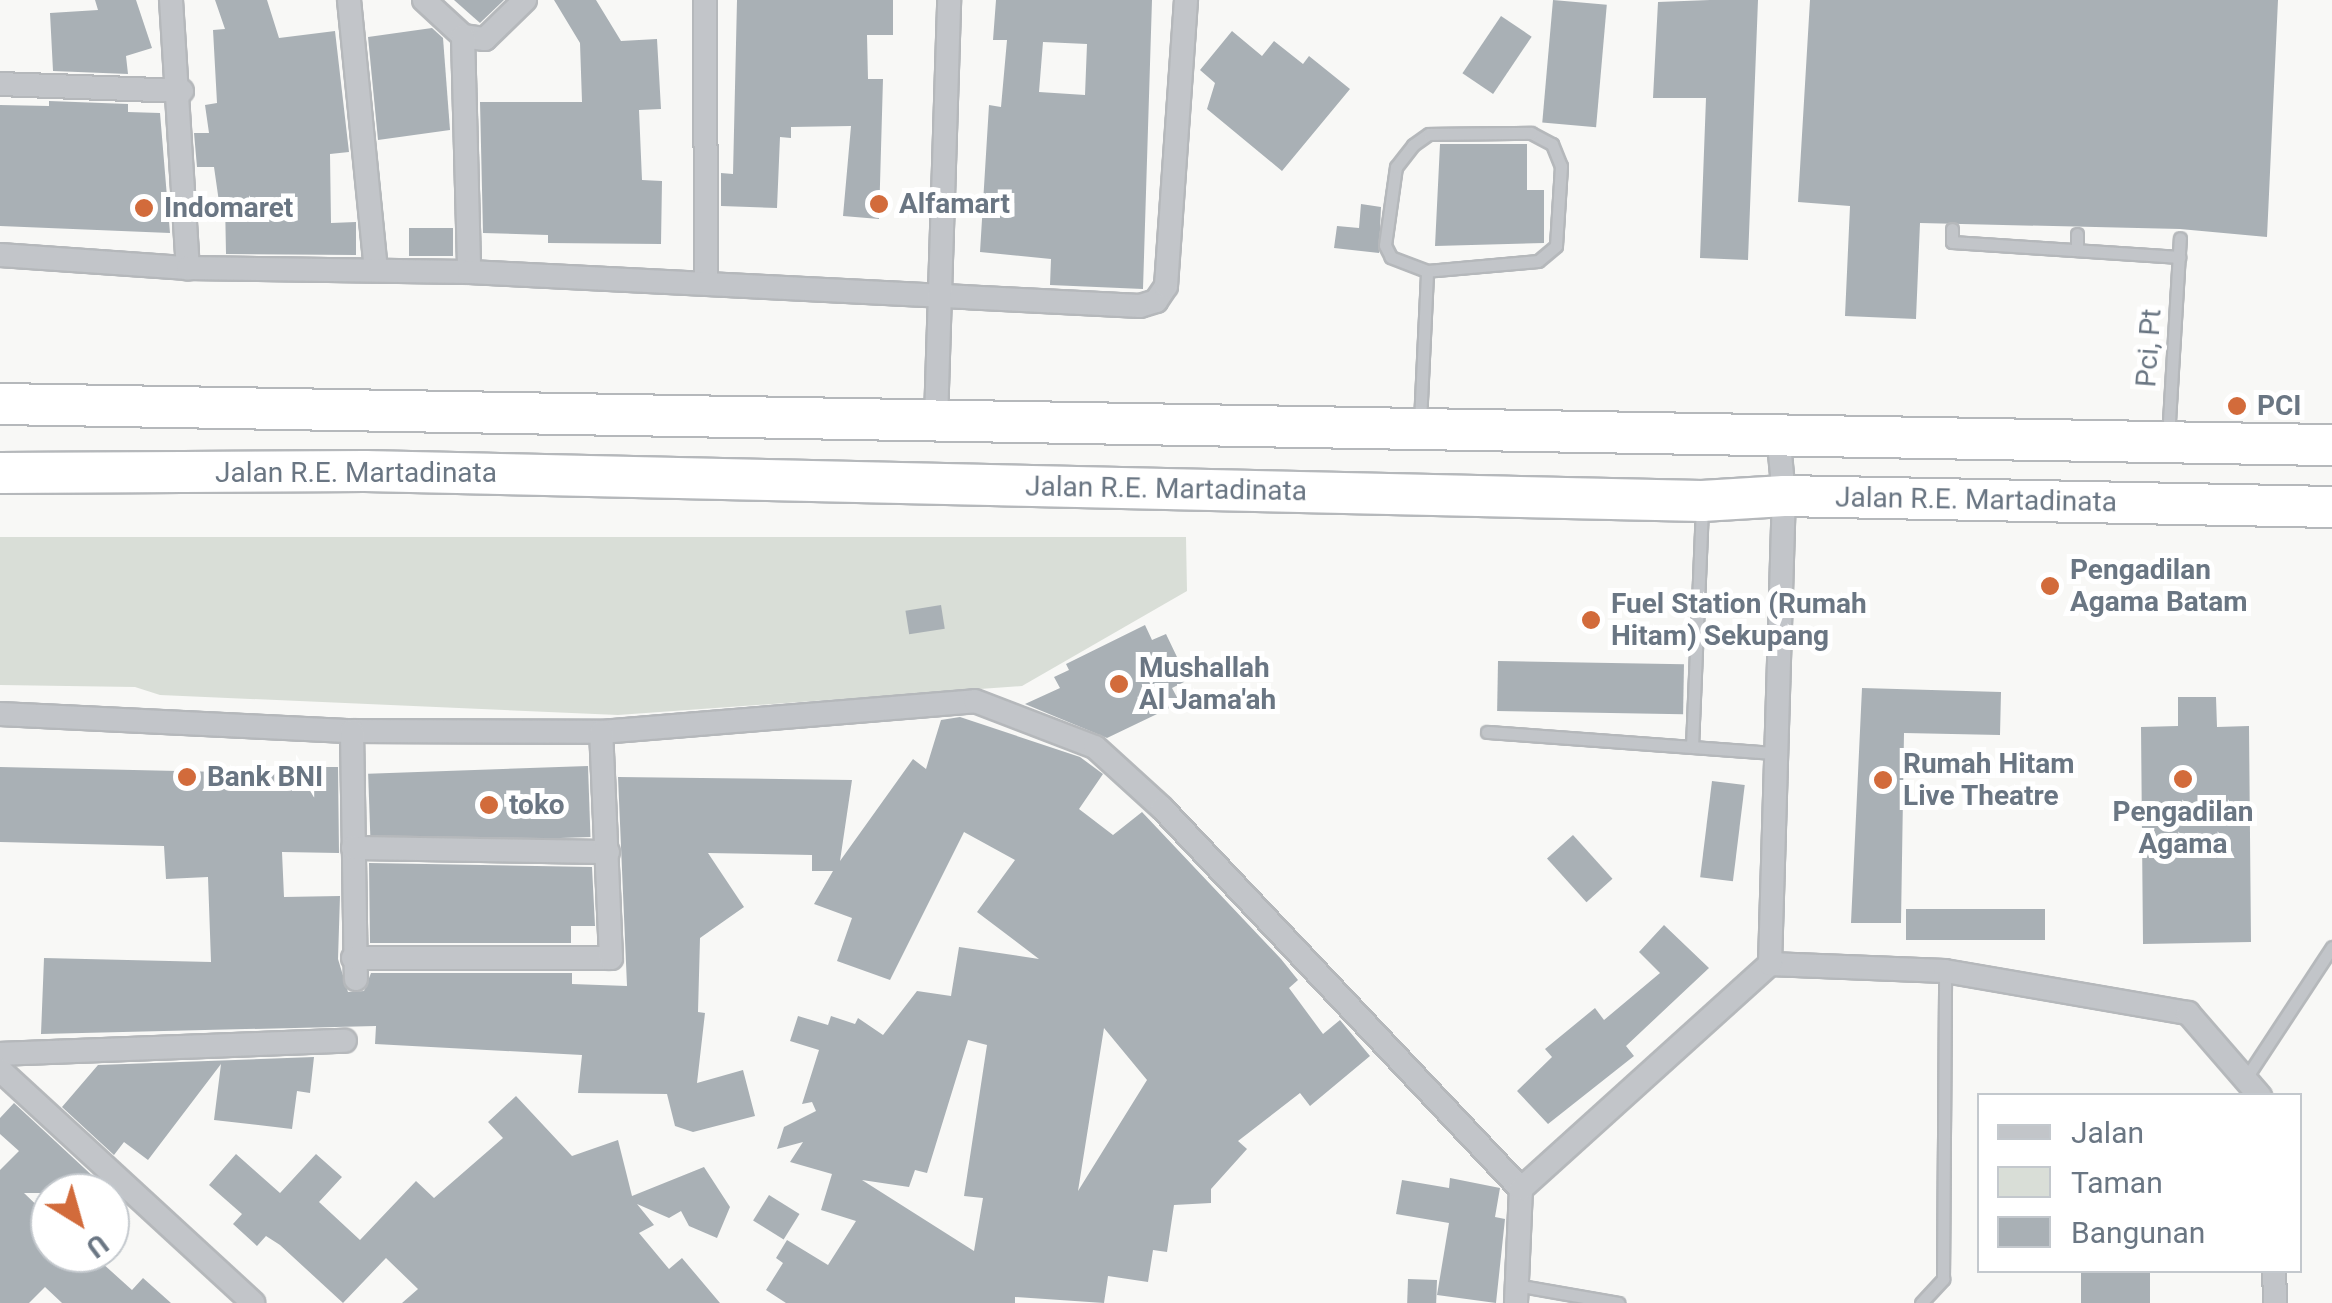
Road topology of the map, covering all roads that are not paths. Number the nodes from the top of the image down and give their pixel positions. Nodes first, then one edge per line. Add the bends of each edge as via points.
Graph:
1 (172, 0) edge
2 (349, 0) edge
3 (424, 0) edge
4 (525, 0) edge
5 (704, 0) edge
6 (950, 0) edge
7 (1186, 0) edge
8 (463, 36) junction
9 (0, 84) edge
10 (182, 91) junction
11 (1952, 230) dead end
12 (2078, 234) dead end
13 (2180, 238) dead end
14 (2076, 249) junction
15 (0, 254) edge
16 (2180, 258) junction
17 (188, 268) junction
18 (376, 269) junction
19 (1427, 271) junction
20 (469, 272) junction
21 (706, 282) junction
22 (936, 300) junction
23 (0, 404) edge
24 (365, 410) junction
25 (936, 420) junction
26 (1420, 426) junction
27 (1778, 433) junction
28 (2168, 442) junction
29 (2332, 445) edge
30 (366, 471) junction
31 (0, 473) edge
32 (1784, 496) junction
33 (1702, 502) junction
34 (2332, 507) edge
35 (0, 714) edge
36 (352, 732) junction
37 (601, 732) junction
38 (1487, 732) dead end
39 (1692, 746) junction
40 (1771, 753) junction
41 (353, 848) junction
42 (608, 852) junction
43 (2332, 946) edge
44 (1770, 964) junction
45 (1945, 970) junction
46 (345, 1041) dead end
47 (0, 1054) edge
48 (0, 1070) edge
49 (2254, 1085) edge
50 (1522, 1189) junction
51 (2274, 1273) edge
52 (1516, 1294) edge
53 (253, 1303) edge
54 (1618, 1303) edge
55 (1921, 1303) edge
56 (2276, 1303) edge

1 - 10 street
2 - 18 street
3 - 8 street
4 - 8 street via 485,38
5 - 21 street
6 - 22 street
7 - 22 street via 1166,286 1156,300 1140,306
8 - 20 street
9 - 10 street
10 - 17 street
11 - 14 lane via 1952,242
12 - 14 lane
13 - 16 lane, Pci, Pt
14 - 16 lane
15 - 17 street
16 - 28 lane, Pci, Pt
17 - 18 street
18 - 20 street
19 - 19 lane via 1538,261 1556,246 1562,166 1552,144 1514,134 1429,134 1412,145 1396,167 1386,245 1400,264
19 - 26 lane
20 - 21 street
21 - 22 street
22 - 25 street
23 - 24 highway
24 - 25 highway
24 - 30 highway
25 - 26 highway
26 - 27 highway
27 - 28 highway
27 - 32 street
28 - 29 highway
30 - 31 highway, Jalan R.E. Martadinata
30 - 33 highway, Jalan R.E. Martadinata
32 - 33 highway, Jalan R.E. Martadinata
32 - 34 highway, Jalan R.E. Martadinata
32 - 40 street
33 - 39 lane
35 - 36 street
36 - 37 street
36 - 41 street
37 - 42 street
37 - 50 street via 975,701 1095,747 1162,808
38 - 39 lane
39 - 40 lane
40 - 44 street
41 - 42 street
41 - 42 street via 354,969 611,958
43 - 49 lane
44 - 45 street
44 - 50 street
45 - 49 street via 2188,1013
45 - 55 lane via 1943,1279
46 - 47 street
48 - 53 street
50 - 52 street
51 - 56 street
52 - 54 lane

